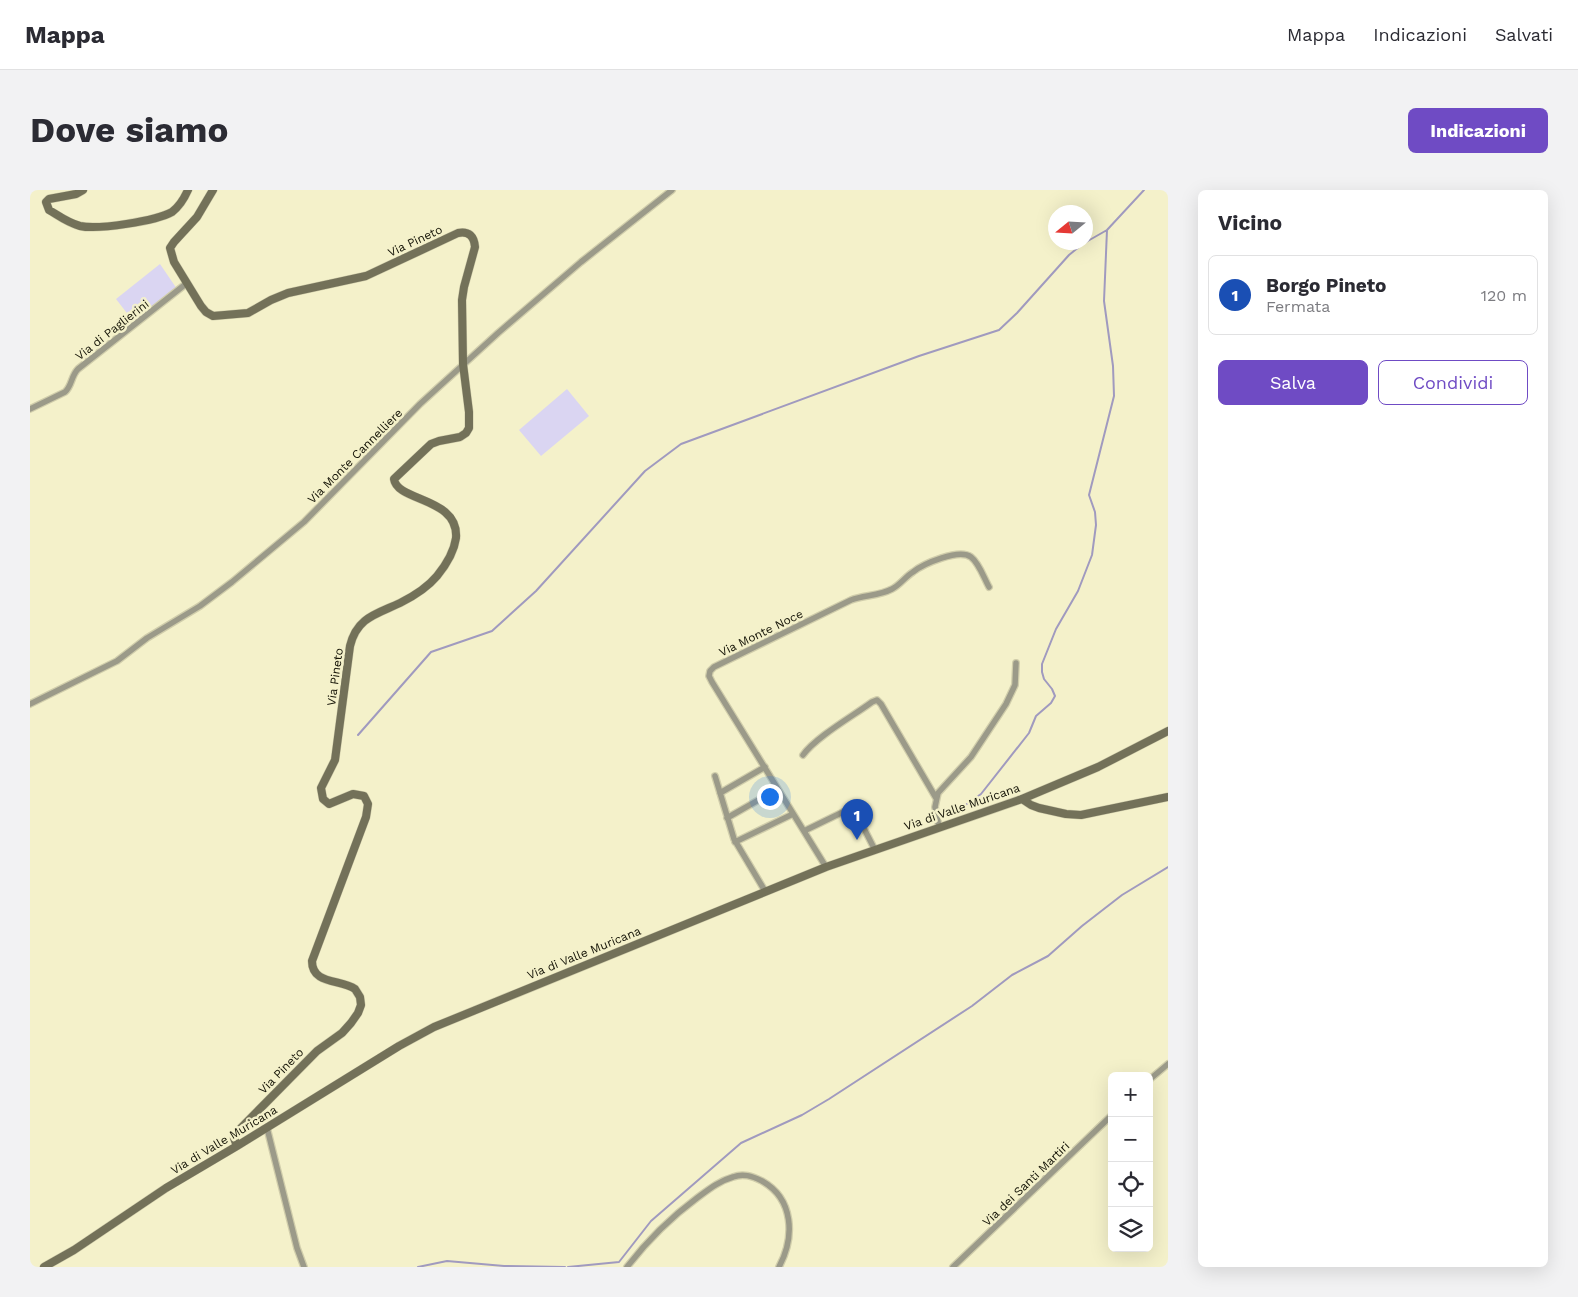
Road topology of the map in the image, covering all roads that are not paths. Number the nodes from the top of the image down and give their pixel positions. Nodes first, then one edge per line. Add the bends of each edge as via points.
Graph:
1 (83, 190) edge
2 (188, 190) edge
3 (213, 190) edge
4 (672, 190) edge
5 (187, 283) junction
6 (463, 364) junction
7 (30, 409) edge
8 (989, 587) dead end
9 (1016, 663) dead end
10 (30, 704) edge
11 (1168, 731) edge
12 (803, 755) dead end
13 (764, 767) junction
14 (715, 776) dead end
15 (778, 790) junction
16 (720, 793) junction
17 (1168, 797) edge
18 (936, 798) junction
19 (1022, 799) junction
20 (793, 814) junction
21 (727, 818) junction
22 (939, 827) junction
23 (804, 831) junction
24 (735, 842) junction
25 (875, 850) junction
26 (826, 867) junction
27 (765, 891) junction
28 (1168, 1064) edge
29 (1153, 1077) edge
30 (1109, 1117) edge
31 (267, 1128) junction
32 (237, 1146) junction
33 (44, 1267) edge
34 (304, 1267) edge
35 (627, 1267) edge
36 (779, 1267) edge
37 (953, 1267) edge

1 - 2 street via 49,199 47,207 72,223 97,227 165,215 179,206
3 - 5 street, Via Pineto via 198,217 171,247 172,259
4 - 6 street, Via Monte Cannelliere via 581,262
5 - 6 street, Via Pineto via 209,315 246,314 282,295 362,277 456,234 468,233 475,246 463,292
5 - 7 street, Via di Paglierini via 77,370 65,392
6 - 10 street, Via Monte Cannelliere via 304,522 220,592 114,662
6 - 32 street, Via Pineto via 468,430 460,437 431,444 394,481 401,490 429,502 451,519 456,532 453,549 430,584 369,617 355,632 350,646 335,760 321,788 322,798 329,804 355,794 364,796 368,802 366,817 312,961 319,976 355,989 360,1008 348,1027 317,1051 236,1133
8 - 13 street, Via Monte Noce via 970,556 962,554 938,559 915,570 888,591 854,599 711,668 710,678
9 - 18 street via 1015,685 1006,704 971,757
11 - 19 street, Via di Valle Muricana via 1093,769
12 - 18 street via 842,722 877,700
13 - 15 street, Via Monte Noce
13 - 16 street
14 - 16 street
15 - 20 street, Via Monte Noce
15 - 21 street
16 - 21 street
17 - 19 street via 1081,815 1039,808
18 - 22 street
19 - 22 street, Via di Valle Muricana
20 - 23 street, Via Monte Noce
20 - 24 street
21 - 24 street
22 - 25 street, Via di Valle Muricana
23 - 25 street via 851,810 856,813
23 - 26 street, Via Monte Noce
24 - 27 street
25 - 26 street, Via di Valle Muricana
26 - 27 street, Via di Valle Muricana
27 - 31 street, Via di Valle Muricana via 434,1027
28 - 29 street
30 - 37 street, Via dei Santi Martiri
31 - 32 street, Via di Valle Muricana
31 - 34 street
32 - 33 street, Via di Valle Muricana
35 - 36 street via 675,1214 718,1183 741,1175 754,1177 770,1186 787,1208 790,1230

